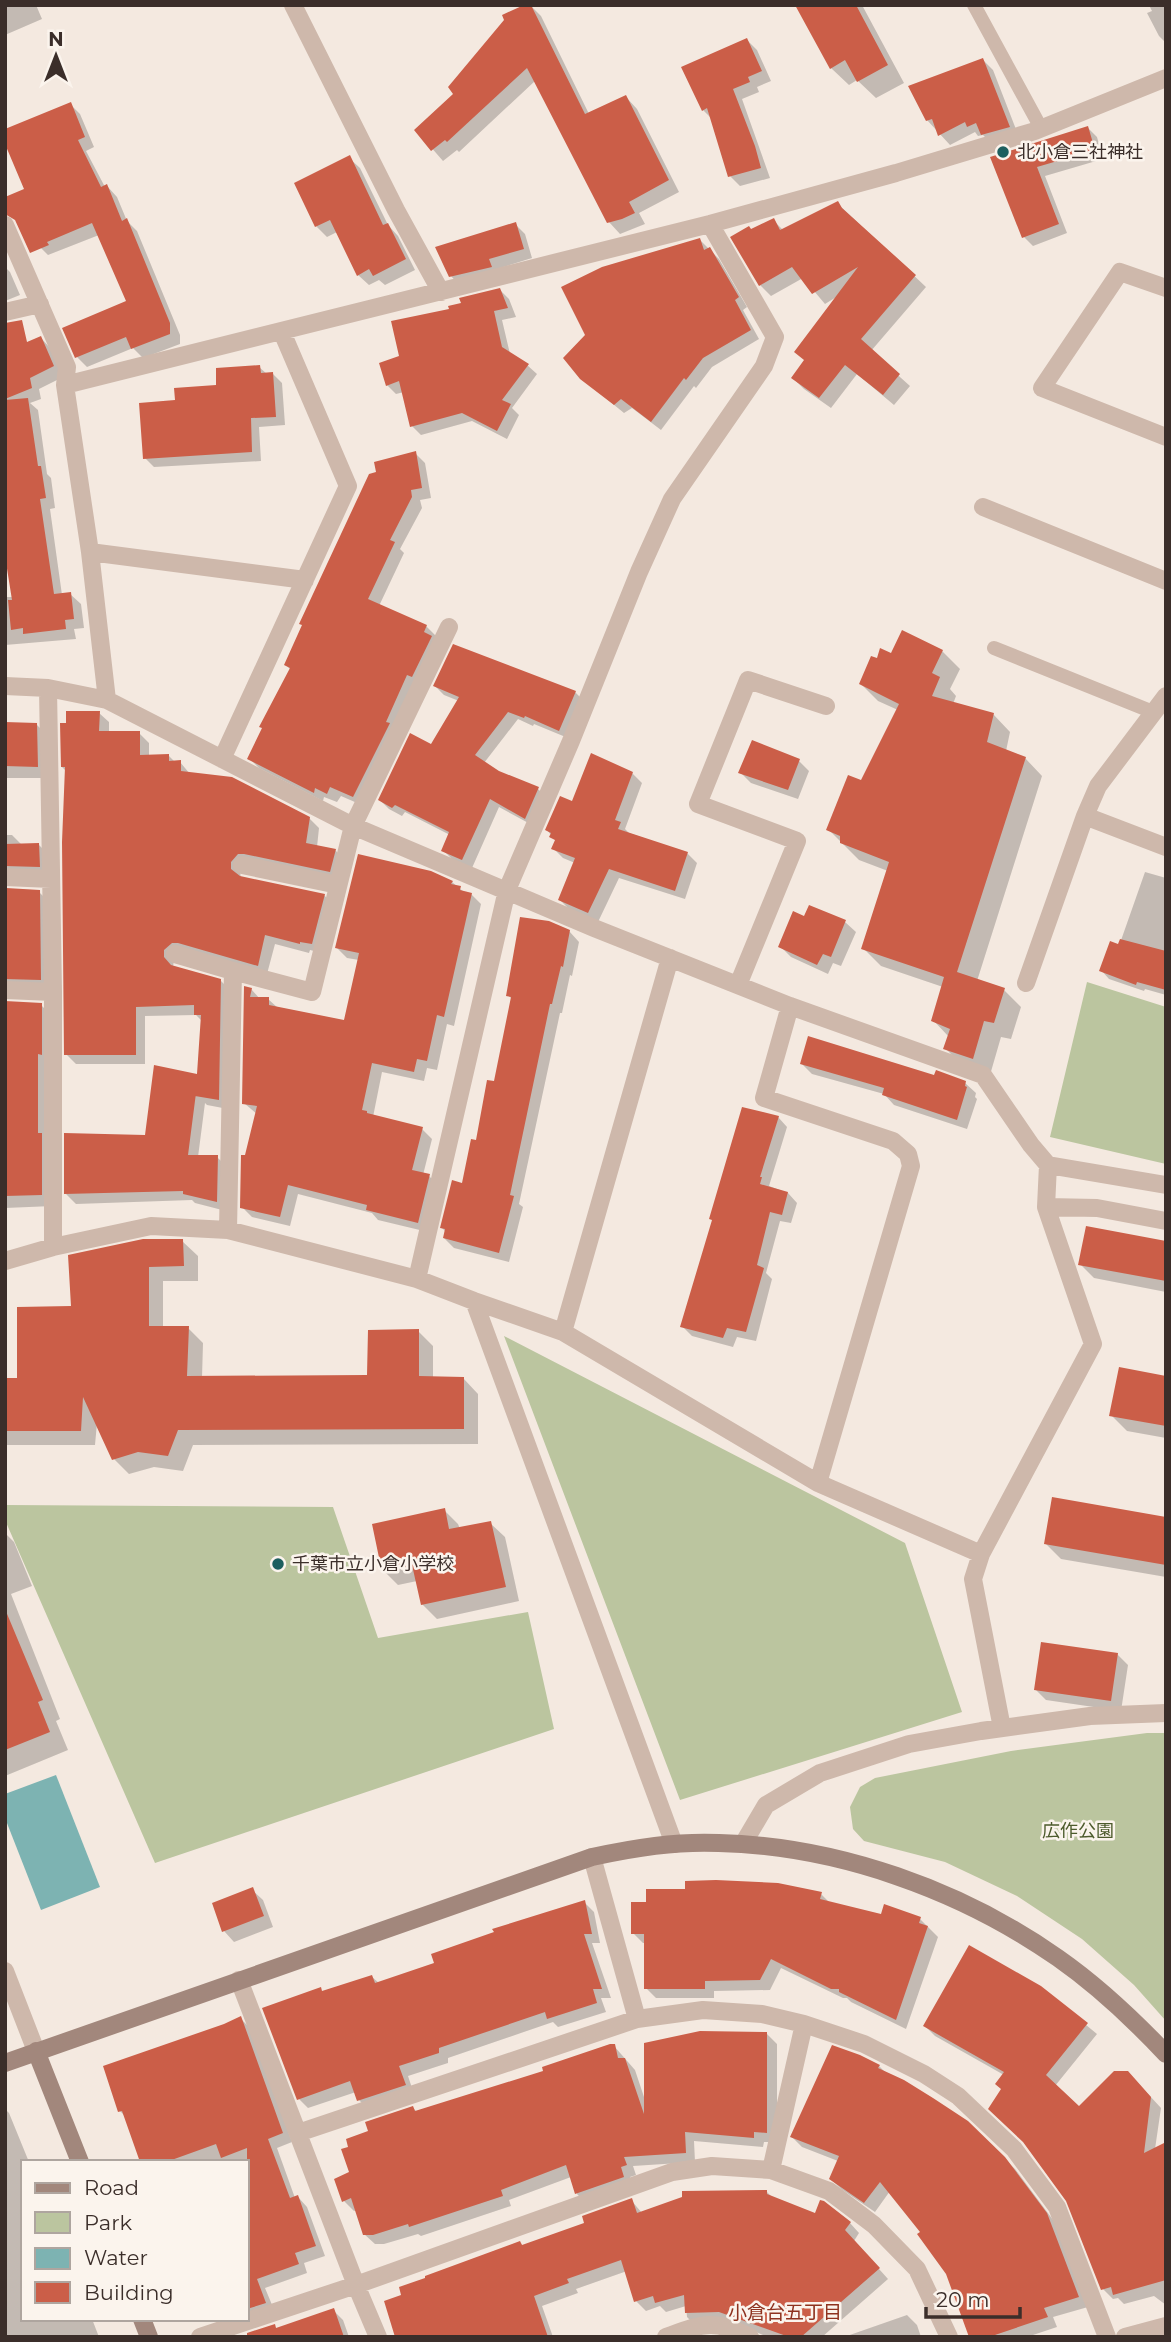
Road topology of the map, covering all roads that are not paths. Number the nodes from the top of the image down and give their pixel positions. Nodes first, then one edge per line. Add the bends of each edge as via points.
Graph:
1 (293, 5) edge
2 (974, 5) edge
3 (1166, 78) edge
4 (1041, 128) junction
5 (710, 224) junction
6 (5, 225) edge
7 (1166, 288) edge
8 (441, 292) junction
9 (40, 304) junction
10 (5, 312) edge
11 (282, 332) junction
12 (65, 385) junction
13 (1166, 437) edge
14 (983, 507) dead end
15 (90, 552) junction
16 (305, 580) junction
17 (1166, 581) edge
18 (449, 627) dead end
19 (994, 648) dead end
20 (5, 686) edge
21 (48, 688) junction
22 (1166, 696) edge
23 (107, 700) junction
24 (826, 706) dead end
25 (1159, 715) edge
26 (222, 759) junction
27 (1085, 816) junction
28 (353, 826) junction
29 (1166, 847) edge
30 (242, 865) dead end
31 (5, 877) edge
32 (51, 879) junction
33 (338, 885) junction
34 (507, 890) junction
35 (175, 954) dead end
36 (670, 958) junction
37 (233, 971) junction
38 (1026, 984) dead end
39 (738, 985) junction
40 (5, 990) edge
41 (53, 992) junction
42 (790, 1006) junction
43 (1048, 1165) junction
44 (1166, 1185) edge
45 (1046, 1207) junction
46 (1166, 1221) edge
47 (229, 1230) junction
48 (53, 1247) junction
49 (5, 1261) edge
50 (417, 1279) junction
51 (474, 1301) junction
52 (563, 1332) junction
53 (818, 1483) junction
54 (981, 1554) junction
55 (1166, 1713) edge
56 (1002, 1728) junction
57 (674, 1844) junction
58 (743, 1844) junction
59 (592, 1857) junction
60 (5, 1970) edge
61 (239, 1980) junction
62 (637, 2019) junction
63 (804, 2024) junction
64 (36, 2051) junction
65 (1166, 2054) edge
66 (5, 2063) edge
67 (298, 2133) junction
68 (79, 2160) edge
69 (771, 2170) junction
70 (356, 2285) junction
71 (1166, 2326) edge
72 (200, 2337) edge
73 (379, 2337) edge
74 (666, 2337) edge
75 (750, 2337) edge
76 (949, 2337) edge
77 (1107, 2337) edge
78 (1125, 2337) edge

1 - 8 street
2 - 4 lane
3 - 4 street
4 - 5 street
5 - 8 street
5 - 34 street via 775,337 764,366 672,499
6 - 9 street
7 - 13 street via 1120,272 1042,388
8 - 11 street
9 - 10 street
9 - 12 street via 67,367
11 - 12 street
11 - 16 street via 348,486
12 - 15 street
14 - 17 street
15 - 16 street
15 - 23 street
16 - 26 street
18 - 28 street
19 - 25 lane
20 - 21 street
21 - 23 street
21 - 32 street
22 - 25 street
23 - 26 street
24 - 39 street via 748,680 698,804 797,841
25 - 27 street via 1097,786
26 - 28 street
27 - 29 street
27 - 38 street
28 - 33 street
28 - 34 street
30 - 33 street
31 - 32 street
32 - 41 street
33 - 37 street via 312,992
34 - 36 street
34 - 50 street
35 - 37 street
36 - 39 street
36 - 52 street
37 - 47 street
39 - 42 street
40 - 41 street
41 - 48 street
42 - 43 street via 983,1075
42 - 53 street via 764,1098 893,1141 908,1154 911,1166
43 - 44 street
43 - 45 street
45 - 46 street via 1097,1208
45 - 54 street via 1093,1344
47 - 48 street via 151,1226
47 - 50 street
48 - 49 street
50 - 51 street
51 - 52 street
51 - 57 street
52 - 53 street
53 - 54 street
54 - 56 street via 972,1579
55 - 56 street via 1090,1716
56 - 58 street via 909,1744 820,1773 766,1805
57 - 58 street
57 - 59 street
58 - 65 street via 842,1861 957,1900 1059,1958 1105,1994
59 - 61 street
59 - 62 street
60 - 64 street
61 - 64 street
61 - 67 street
62 - 63 street via 703,2010 762,2014
62 - 67 street
63 - 69 street
63 - 77 street via 864,2044 924,2074 958,2096 1014,2149 1057,2207
64 - 66 street
64 - 68 street
67 - 70 street
69 - 70 street via 712,2166 671,2172
69 - 76 street via 829,2191 874,2225 917,2269
70 - 72 street
70 - 73 street
71 - 78 street
74 - 75 street via 698,2325 728,2325

